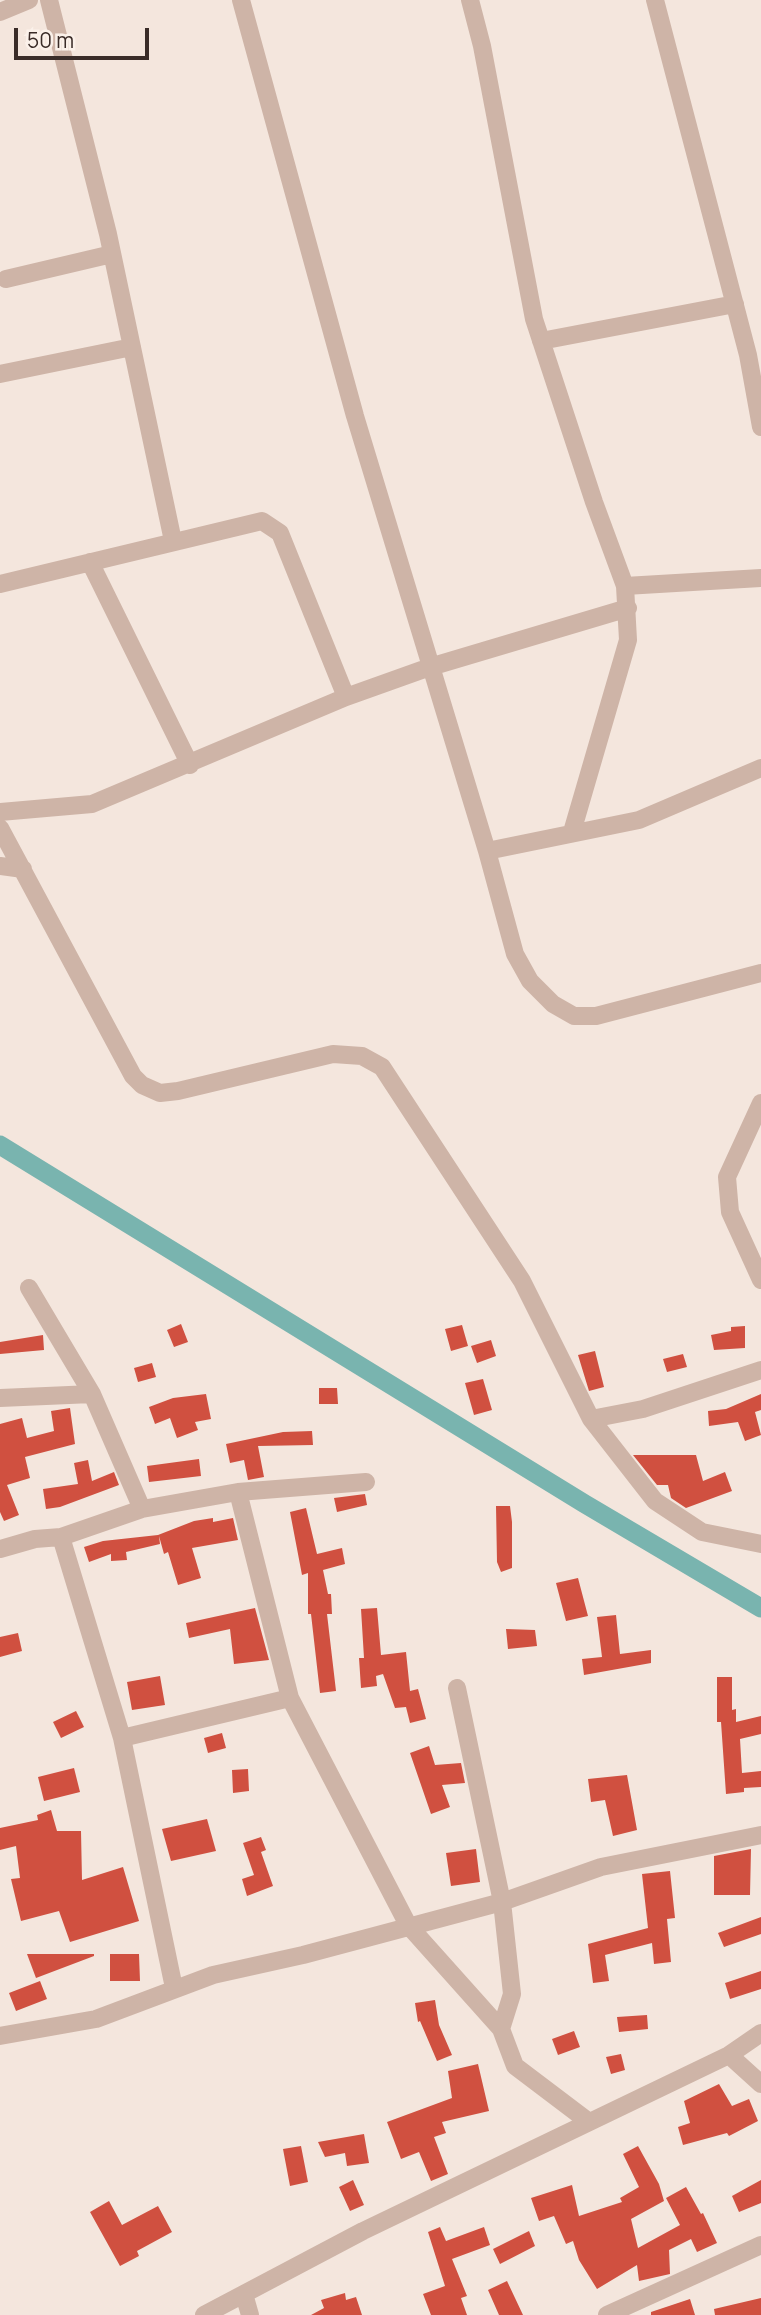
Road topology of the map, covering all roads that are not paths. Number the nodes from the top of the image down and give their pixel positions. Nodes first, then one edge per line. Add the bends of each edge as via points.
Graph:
1 (29, 0) edge
2 (49, 0) edge
3 (241, 0) edge
4 (470, 0) edge
5 (655, 0) edge
6 (0, 12) edge
7 (112, 254) junction
8 (6, 279) dead end
9 (734, 304) junction
10 (541, 341) junction
11 (132, 346) junction
12 (0, 374) edge
13 (761, 427) edge
14 (173, 541) junction
15 (90, 562) junction
16 (761, 578) edge
17 (0, 584) edge
18 (625, 586) junction
19 (628, 608) junction
20 (429, 667) junction
21 (346, 696) junction
22 (191, 765) junction
23 (761, 768) edge
24 (0, 812) edge
25 (0, 828) edge
26 (572, 832) junction
27 (487, 851) junction
28 (0, 866) edge
29 (23, 869) junction
30 (761, 973) edge
31 (761, 1103) edge
32 (761, 1280) edge
33 (29, 1288) dead end
34 (761, 1370) edge
35 (92, 1394) junction
36 (0, 1398) edge
37 (591, 1419) junction
38 (366, 1482) dead end
39 (238, 1492) junction
40 (142, 1509) junction
41 (61, 1536) junction
42 (761, 1545) edge
43 (0, 1549) edge
44 (457, 1688) dead end
45 (290, 1698) junction
46 (122, 1738) junction
47 (761, 1835) edge
48 (502, 1902) junction
49 (408, 1925) junction
50 (174, 1988) junction
51 (501, 2029) junction
52 (761, 2033) edge
53 (0, 2036) edge
54 (729, 2055) junction
55 (761, 2084) edge
56 (589, 2122) junction
57 (761, 2245) edge
58 (244, 2294) junction
59 (204, 2315) edge
60 (250, 2315) edge
61 (607, 2315) edge

1 - 6 street
2 - 7 street
3 - 20 street
4 - 10 street
5 - 9 street
7 - 8 street
7 - 11 street
9 - 10 street
9 - 13 street
10 - 18 street
11 - 12 street
11 - 14 street
14 - 15 street
14 - 21 street via 262,521 272,525 280,533
15 - 17 street
15 - 22 street
16 - 18 street
18 - 19 street
19 - 20 street
19 - 26 street via 628,640
20 - 21 street
20 - 27 street
21 - 22 street
22 - 24 street via 92,804
23 - 26 street via 639,820
25 - 29 street
26 - 27 street
27 - 30 street via 515,954 530,981 552,1004 574,1016 596,1016
28 - 29 street
29 - 37 street via 132,1076 142,1085 160,1093 178,1091 333,1054 362,1056 382,1067 522,1280
31 - 32 street via 727,1177 730,1212
33 - 35 street
34 - 37 street via 643,1409
35 - 36 street
35 - 40 street
37 - 42 street via 655,1501 702,1532
38 - 39 street
39 - 40 street
39 - 45 street
40 - 41 street
41 - 43 street
41 - 46 street
44 - 48 street
45 - 46 street
45 - 49 street
46 - 50 street
47 - 48 street via 601,1867
48 - 49 street
48 - 51 street via 512,1994
49 - 50 street
49 - 51 street
50 - 53 street via 96,2019
51 - 56 street via 515,2066
52 - 54 street
54 - 55 street
54 - 56 street
56 - 58 street
57 - 61 street
58 - 59 street
58 - 60 street

